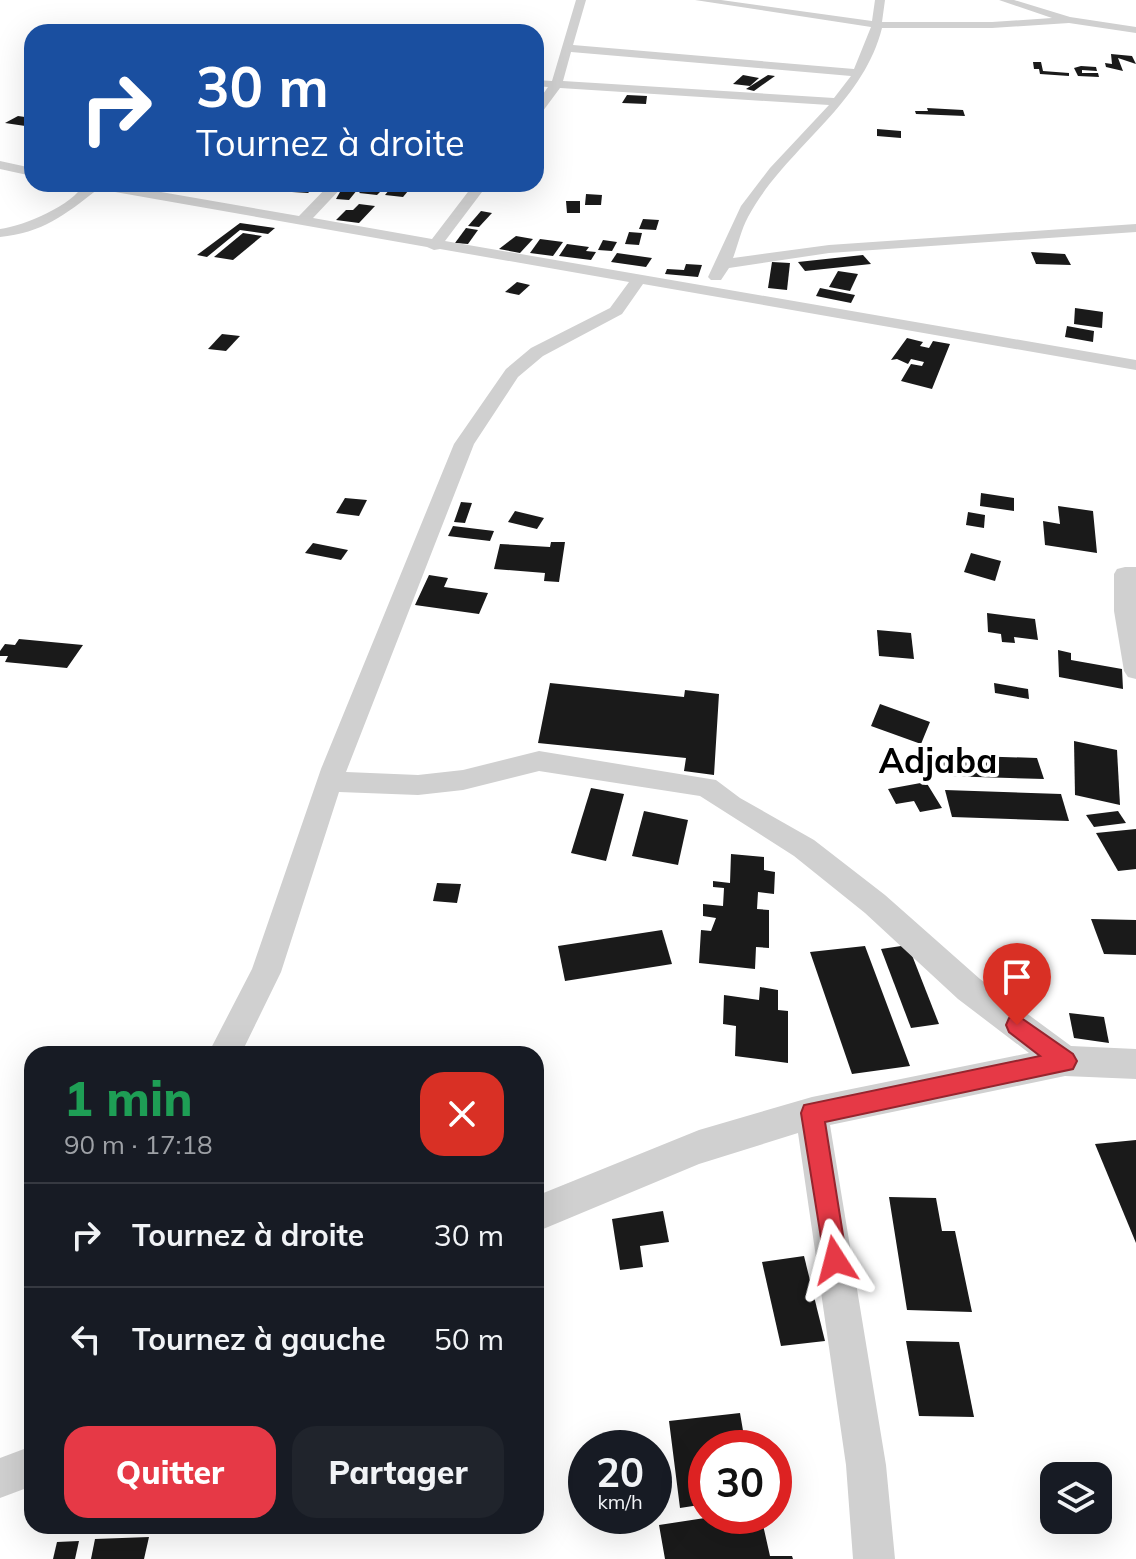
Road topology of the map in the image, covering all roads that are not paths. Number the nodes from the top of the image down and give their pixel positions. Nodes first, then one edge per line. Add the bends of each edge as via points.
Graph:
1 (581, 0) edge
2 (700, 0) edge
3 (880, 0) edge
4 (1004, 0) edge
5 (1069, 20) junction
6 (876, 25) junction
7 (1136, 30) edge
8 (567, 48) junction
9 (859, 73) junction
10 (544, 84) edge
11 (556, 85) junction
12 (544, 101) edge
13 (838, 102) junction
14 (0, 165) edge
15 (24, 170) edge
16 (84, 192) edge
17 (138, 192) edge
18 (330, 192) edge
19 (475, 192) edge
20 (302, 221) junction
21 (1136, 228) edge
22 (0, 233) edge
23 (434, 246) junction
24 (725, 264) junction
25 (639, 279) junction
26 (707, 290) junction
27 (1136, 365) edge
28 (1136, 574) edge
29 (1136, 671) edge
30 (330, 782) junction
31 (228, 1046) edge
32 (1065, 1061) junction
33 (1136, 1064) edge
34 (812, 1113) junction
35 (544, 1210) edge
36 (24, 1469) edge
37 (0, 1478) edge
38 (874, 1559) edge

1 - 8 street
2 - 6 street
3 - 6 street
4 - 5 street
5 - 6 street
5 - 7 street
6 - 9 street
8 - 9 street
8 - 11 street
9 - 13 street
10 - 11 street
11 - 12 street
11 - 13 street
13 - 24 street via 778,164 738,222
14 - 15 street
16 - 22 street via 26,230
17 - 20 street
18 - 20 street
19 - 23 street
20 - 23 street
21 - 24 street via 829,249
23 - 25 street
24 - 26 street
25 - 26 street
25 - 30 street via 616,311 537,352 512,373 464,444
26 - 27 street
28 - 29 street via 1125,574 1125,611
30 - 31 street via 266,972
30 - 32 street via 418,785 539,761 707,787 804,848 969,989
32 - 33 street
32 - 34 street
34 - 35 street via 699,1147
34 - 38 street via 866,1465
36 - 37 street

